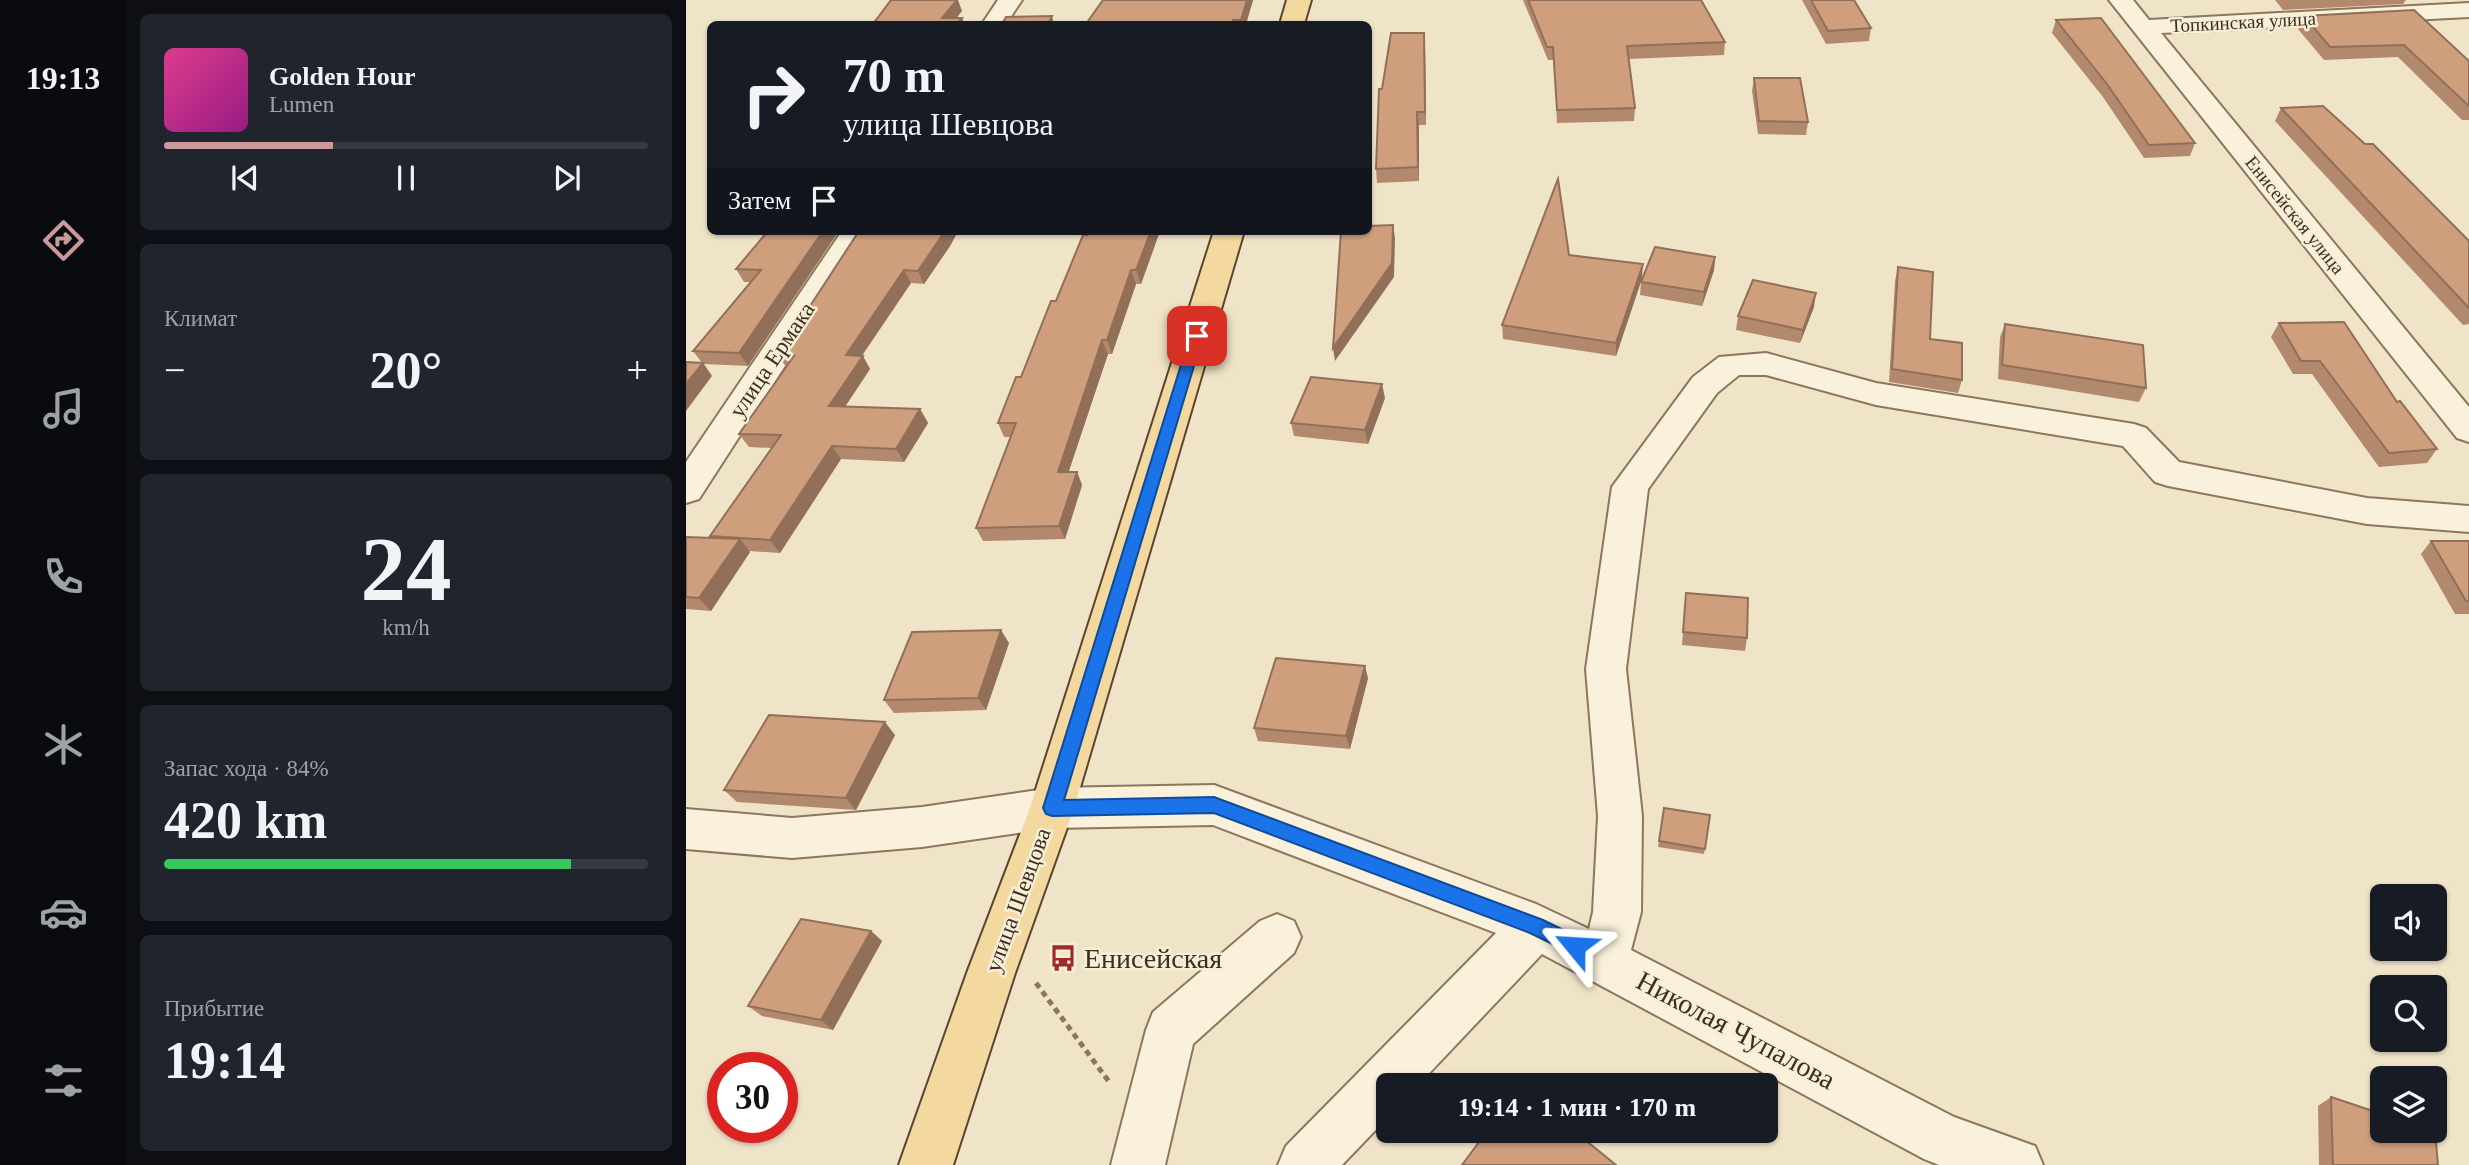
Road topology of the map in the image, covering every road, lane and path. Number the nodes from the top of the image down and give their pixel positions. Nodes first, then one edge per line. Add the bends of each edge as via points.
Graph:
1 (1010, 0) edge
2 (1299, 0) edge
3 (2121, 0) edge
4 (2466, 13) edge
5 (996, 21) edge
6 (1293, 21) edge
7 (2143, 27) junction
8 (854, 235) edge
9 (1228, 235) edge
10 (2469, 430) edge
11 (686, 489) edge
12 (2469, 519) edge
13 (1052, 808) junction
14 (686, 829) edge
15 (1536, 926) junction
16 (1277, 937) dead end
17 (1604, 960) junction
18 (1036, 983) dead end
19 (1142, 1148) edge
20 (1935, 1152) edge
21 (926, 1165) edge
22 (1305, 1165) edge
23 (2016, 1165) edge

1 - 5 street
2 - 6 main road
3 - 7 street, Енисейская улица
4 - 7 street, Топкинская улица
7 - 10 street, Енисейская улица
8 - 11 street, улица Ермака
9 - 13 main road, улица Шевцова
12 - 17 street via 2367,511 2168,473 2134,436 1876,394 1766,364 1731,365 1705,385 1630,487 1606,670 1620,816 1617,912
13 - 14 street, Николая Чупалова via 922,827 792,838
13 - 15 street, Николая Чупалова via 1214,805
13 - 21 main road, улица Шевцова
15 - 17 street, Николая Чупалова
15 - 22 street
16 - 19 street via 1171,1030
17 - 20 street, Николая Чупалова
18 - 19 path
20 - 23 street, Николая Чупалова

